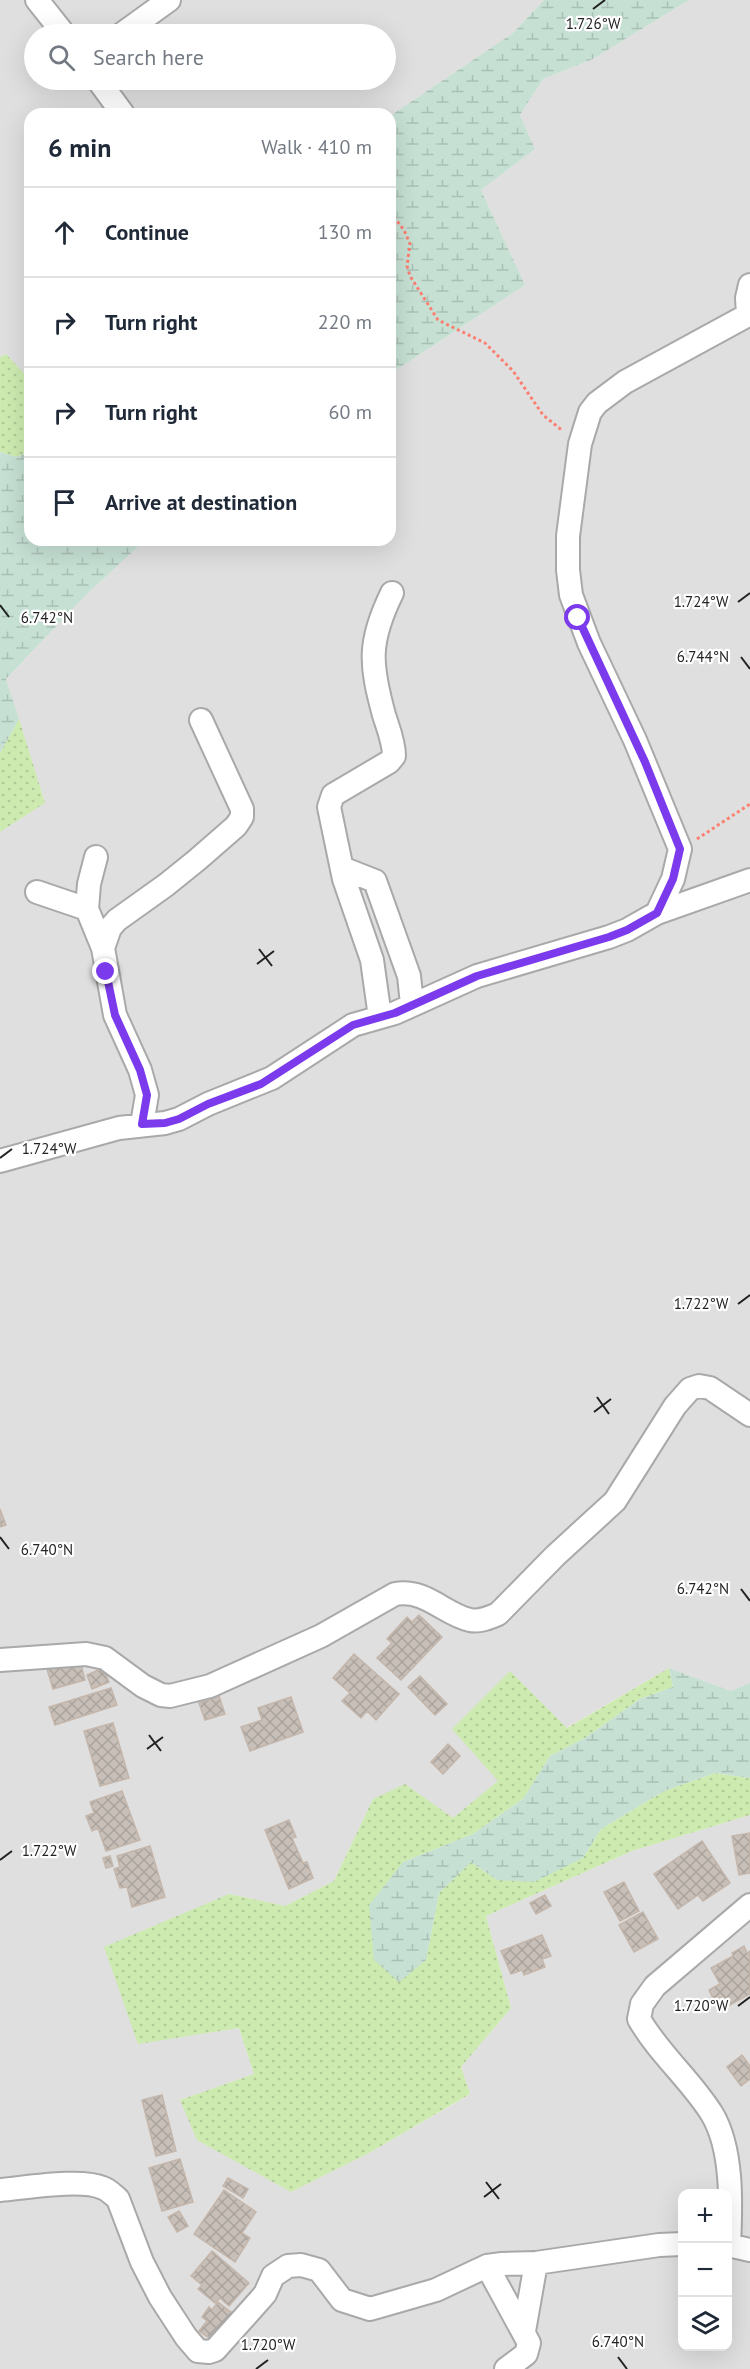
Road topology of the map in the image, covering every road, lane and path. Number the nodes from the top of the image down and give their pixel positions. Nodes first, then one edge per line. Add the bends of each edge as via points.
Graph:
1 (37, 0) edge
2 (169, 0) edge
3 (56, 24) edge
4 (136, 24) edge
5 (105, 90) edge
6 (119, 108) edge
7 (396, 220) edge
8 (750, 285) edge
9 (749, 316) edge
10 (580, 444) junction
11 (392, 593) dead end
12 (201, 720) dead end
13 (750, 804) edge
14 (680, 849) junction
15 (96, 857) dead end
16 (342, 868) junction
17 (750, 880) edge
18 (37, 892) dead end
19 (87, 909) junction
20 (657, 913) junction
21 (103, 948) junction
22 (412, 1004) junction
23 (380, 1017) junction
24 (142, 1124) junction
25 (0, 1161) edge
26 (750, 1415) edge
27 (0, 1660) edge
28 (750, 1905) edge
29 (0, 2190) edge
30 (678, 2244) edge
31 (736, 2246) edge
32 (536, 2264) junction
33 (487, 2266) junction
34 (524, 2331) junction
35 (199, 2360) edge
36 (506, 2369) edge

1 - 3 street
2 - 4 street
5 - 6 street
7 - 10 path via 411,244 407,266 410,276 438,320 485,343 513,371 543,415
8 - 9 street
9 - 10 street via 625,382 597,403 590,412
10 - 14 street via 568,536 571,596
11 - 16 street via 372,650 375,682 394,756 330,800
12 - 21 street via 242,809 242,817 197,860 117,920
13 - 14 path
14 - 20 street via 673,879
15 - 19 street
16 - 22 street via 375,881 409,976
16 - 23 street via 369,951
17 - 20 street
18 - 19 street
19 - 21 street
20 - 22 street via 609,937 477,976
21 - 24 street via 115,1015 147,1095
22 - 23 street
23 - 24 street via 353,1025 261,1084 179,1119
24 - 25 street
26 - 27 street via 710,1388 690,1389 675,1406 615,1502 506,1606 488,1618 469,1620 406,1592 394,1594 321,1636 210,1686 170,1696 151,1691 105,1659 86,1654
28 - 31 street via 655,1986 642,2004 639,2019 712,2114 719,2129
29 - 35 street via 78,2184 111,2192 122,2208 159,2296
30 - 32 street
32 - 33 street
32 - 34 street
33 - 34 street
33 - 35 street via 436,2290 370,2309 342,2300 319,2270 288,2266 273,2276 265,2294 215,2350
34 - 36 street via 529,2343 526,2354

